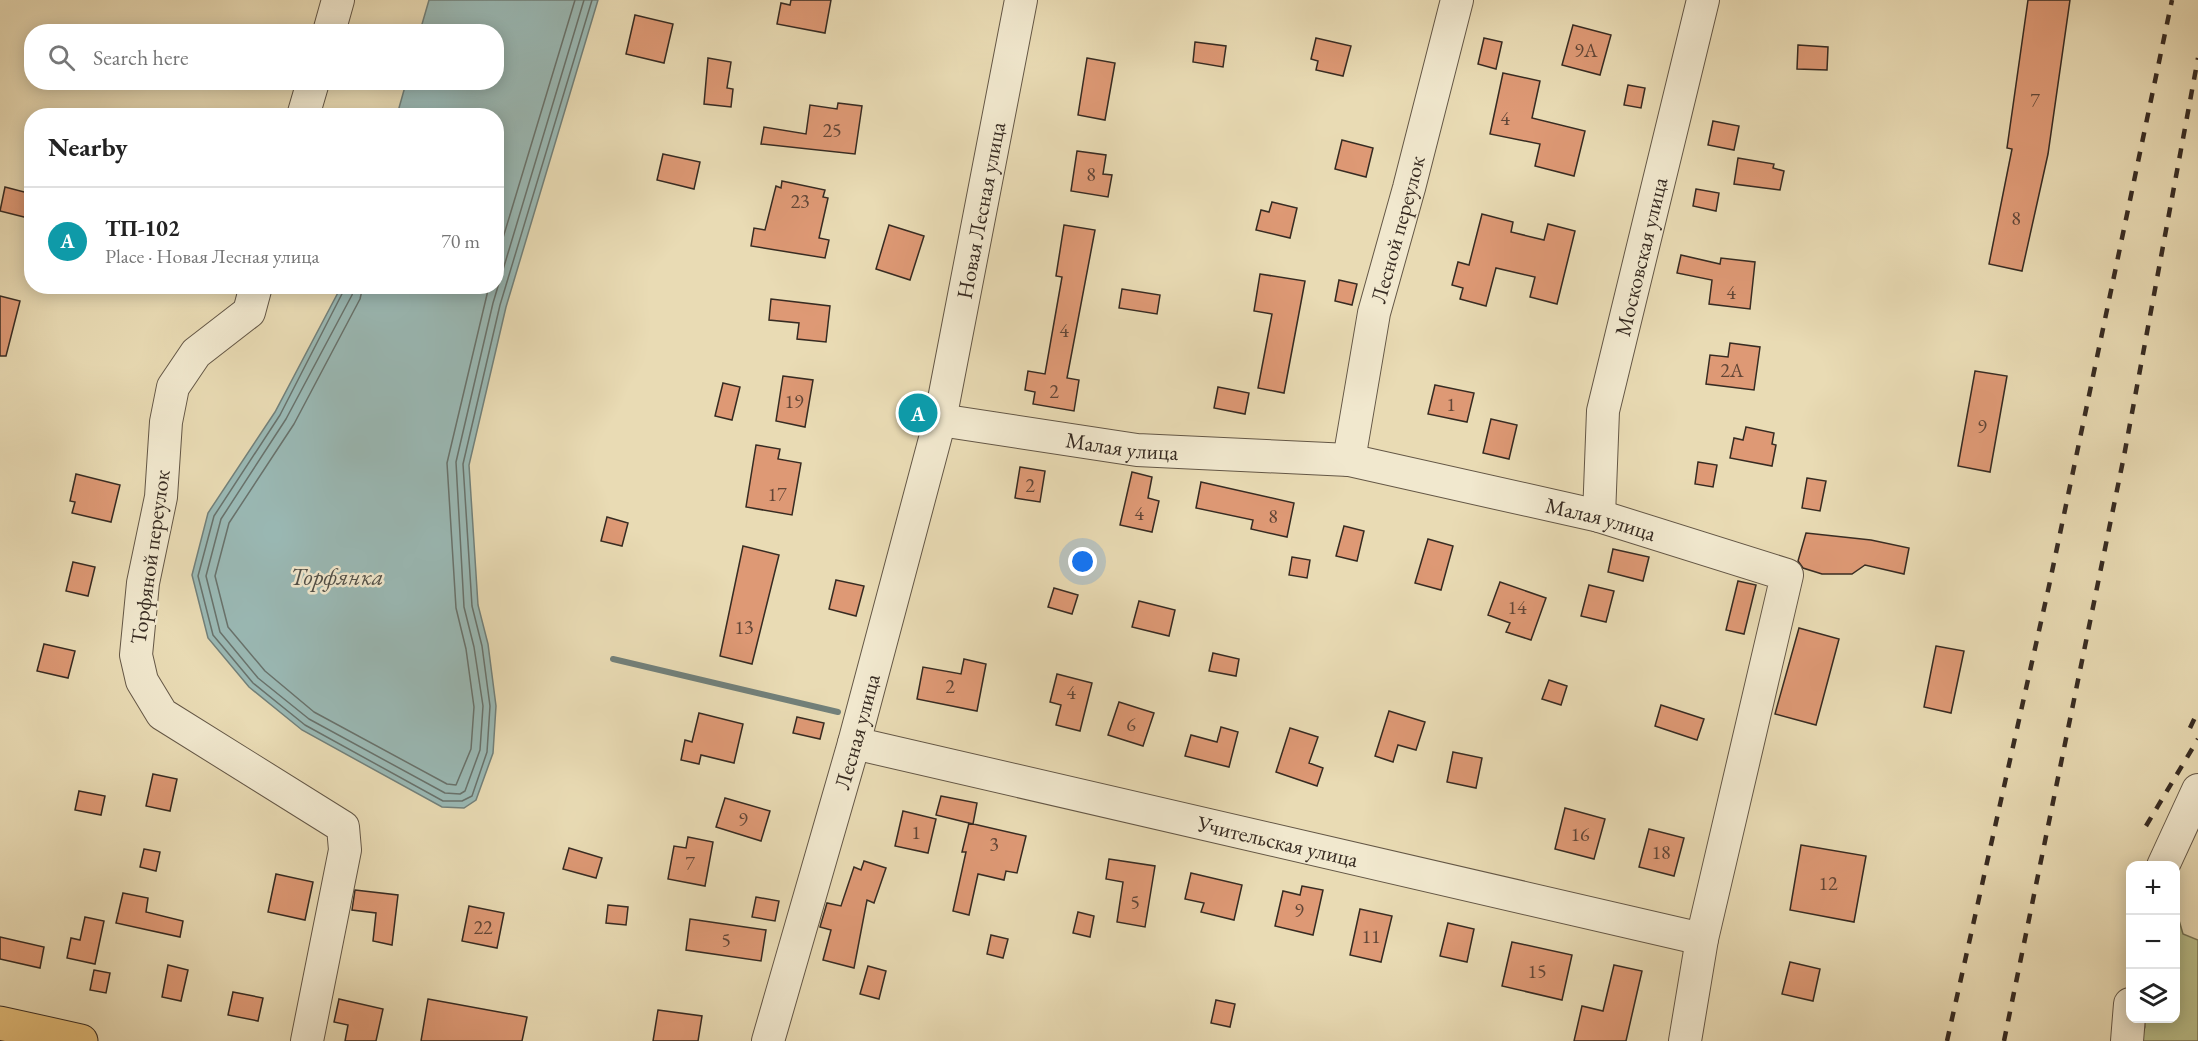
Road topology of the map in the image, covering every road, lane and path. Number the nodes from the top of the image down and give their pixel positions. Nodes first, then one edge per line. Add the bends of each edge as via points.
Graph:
1 (338, 0) edge
2 (1021, 0) edge
3 (1456, 0) edge
4 (1703, 0) edge
5 (330, 24) edge
6 (311, 90) edge
7 (305, 108) edge
8 (254, 294) edge
9 (940, 420) junction
10 (1348, 460) junction
11 (1599, 516) junction
12 (854, 743) junction
13 (2198, 790) edge
14 (2165, 861) edge
15 (1702, 939) junction
16 (0, 1023) edge
17 (2128, 1023) edge
18 (81, 1041) edge
19 (306, 1041) edge
20 (768, 1041) edge
21 (1685, 1041) edge
22 (2127, 1041) edge

1 - 5 street
2 - 9 street, Новая Лесная улица
3 - 10 street, Лесной переулок via 1374,313
4 - 11 street, Московская улица via 1603,411
6 - 7 street
8 - 19 street, Торфяной переулок via 249,312 196,353 173,387 166,422 161,497 142,583 136,655 142,681 162,714 343,827 345,850
9 - 10 street, Малая улица via 1137,450
9 - 12 street, Лесная улица
10 - 11 street, Малая улица
11 - 15 street, Малая улица via 1787,575
12 - 15 street, Учительская улица
12 - 20 street, Лесная улица
13 - 14 street
15 - 21 street, Малая улица
16 - 18 main road
17 - 22 street

